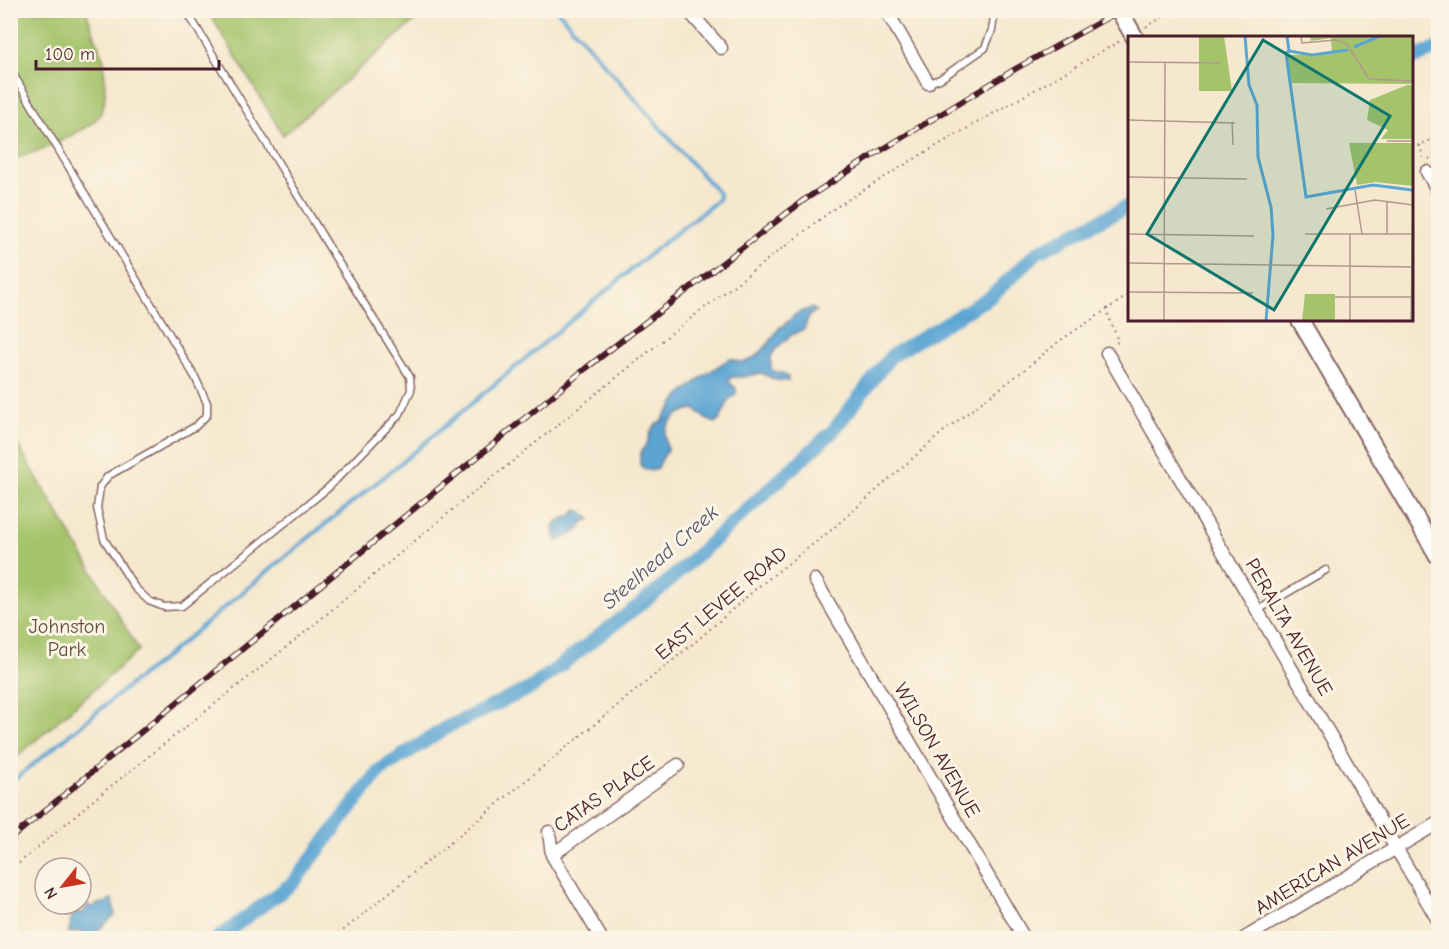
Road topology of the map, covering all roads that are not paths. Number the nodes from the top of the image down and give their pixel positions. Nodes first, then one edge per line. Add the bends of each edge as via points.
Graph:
1 (186, 10) edge
2 (688, 10) edge
3 (886, 10) edge
4 (995, 10) edge
5 (1119, 10) edge
6 (1134, 36) edge
7 (721, 48) dead end
8 (10, 69) edge
9 (928, 83) joint
10 (1427, 172) dead end
11 (1438, 191) edge
12 (1301, 321) edge
13 (1107, 352) road end
14 (1438, 556) edge
15 (1326, 570) dead end
16 (815, 580) dead end
17 (1257, 611) junction
18 (678, 765) dead end
19 (1438, 823) edge
20 (549, 832) dead end
21 (1396, 848) junction
22 (552, 855) junction
23 (1438, 920) edge
24 (601, 939) edge
25 (1024, 939) edge
26 (1245, 939) edge

1 - 8 lane via 410,377 411,390 400,414 328,488 182,606 164,607 149,601 135,588 104,539 98,497 108,476 196,426 207,415 207,403
2 - 7 street
3 - 9 street
4 - 9 lane via 985,48
5 - 6 main road
10 - 11 street
12 - 14 main road
13 - 17 street, PERALTA AVENUE
15 - 17 lane
16 - 25 street, WILSON AVENUE
17 - 21 street, PERALTA AVENUE
18 - 22 street, CATAS PLACE
19 - 21 street, AMERICAN AVENUE
20 - 22 street
21 - 23 street, PERALTA AVENUE
21 - 26 street, AMERICAN AVENUE
22 - 24 street

